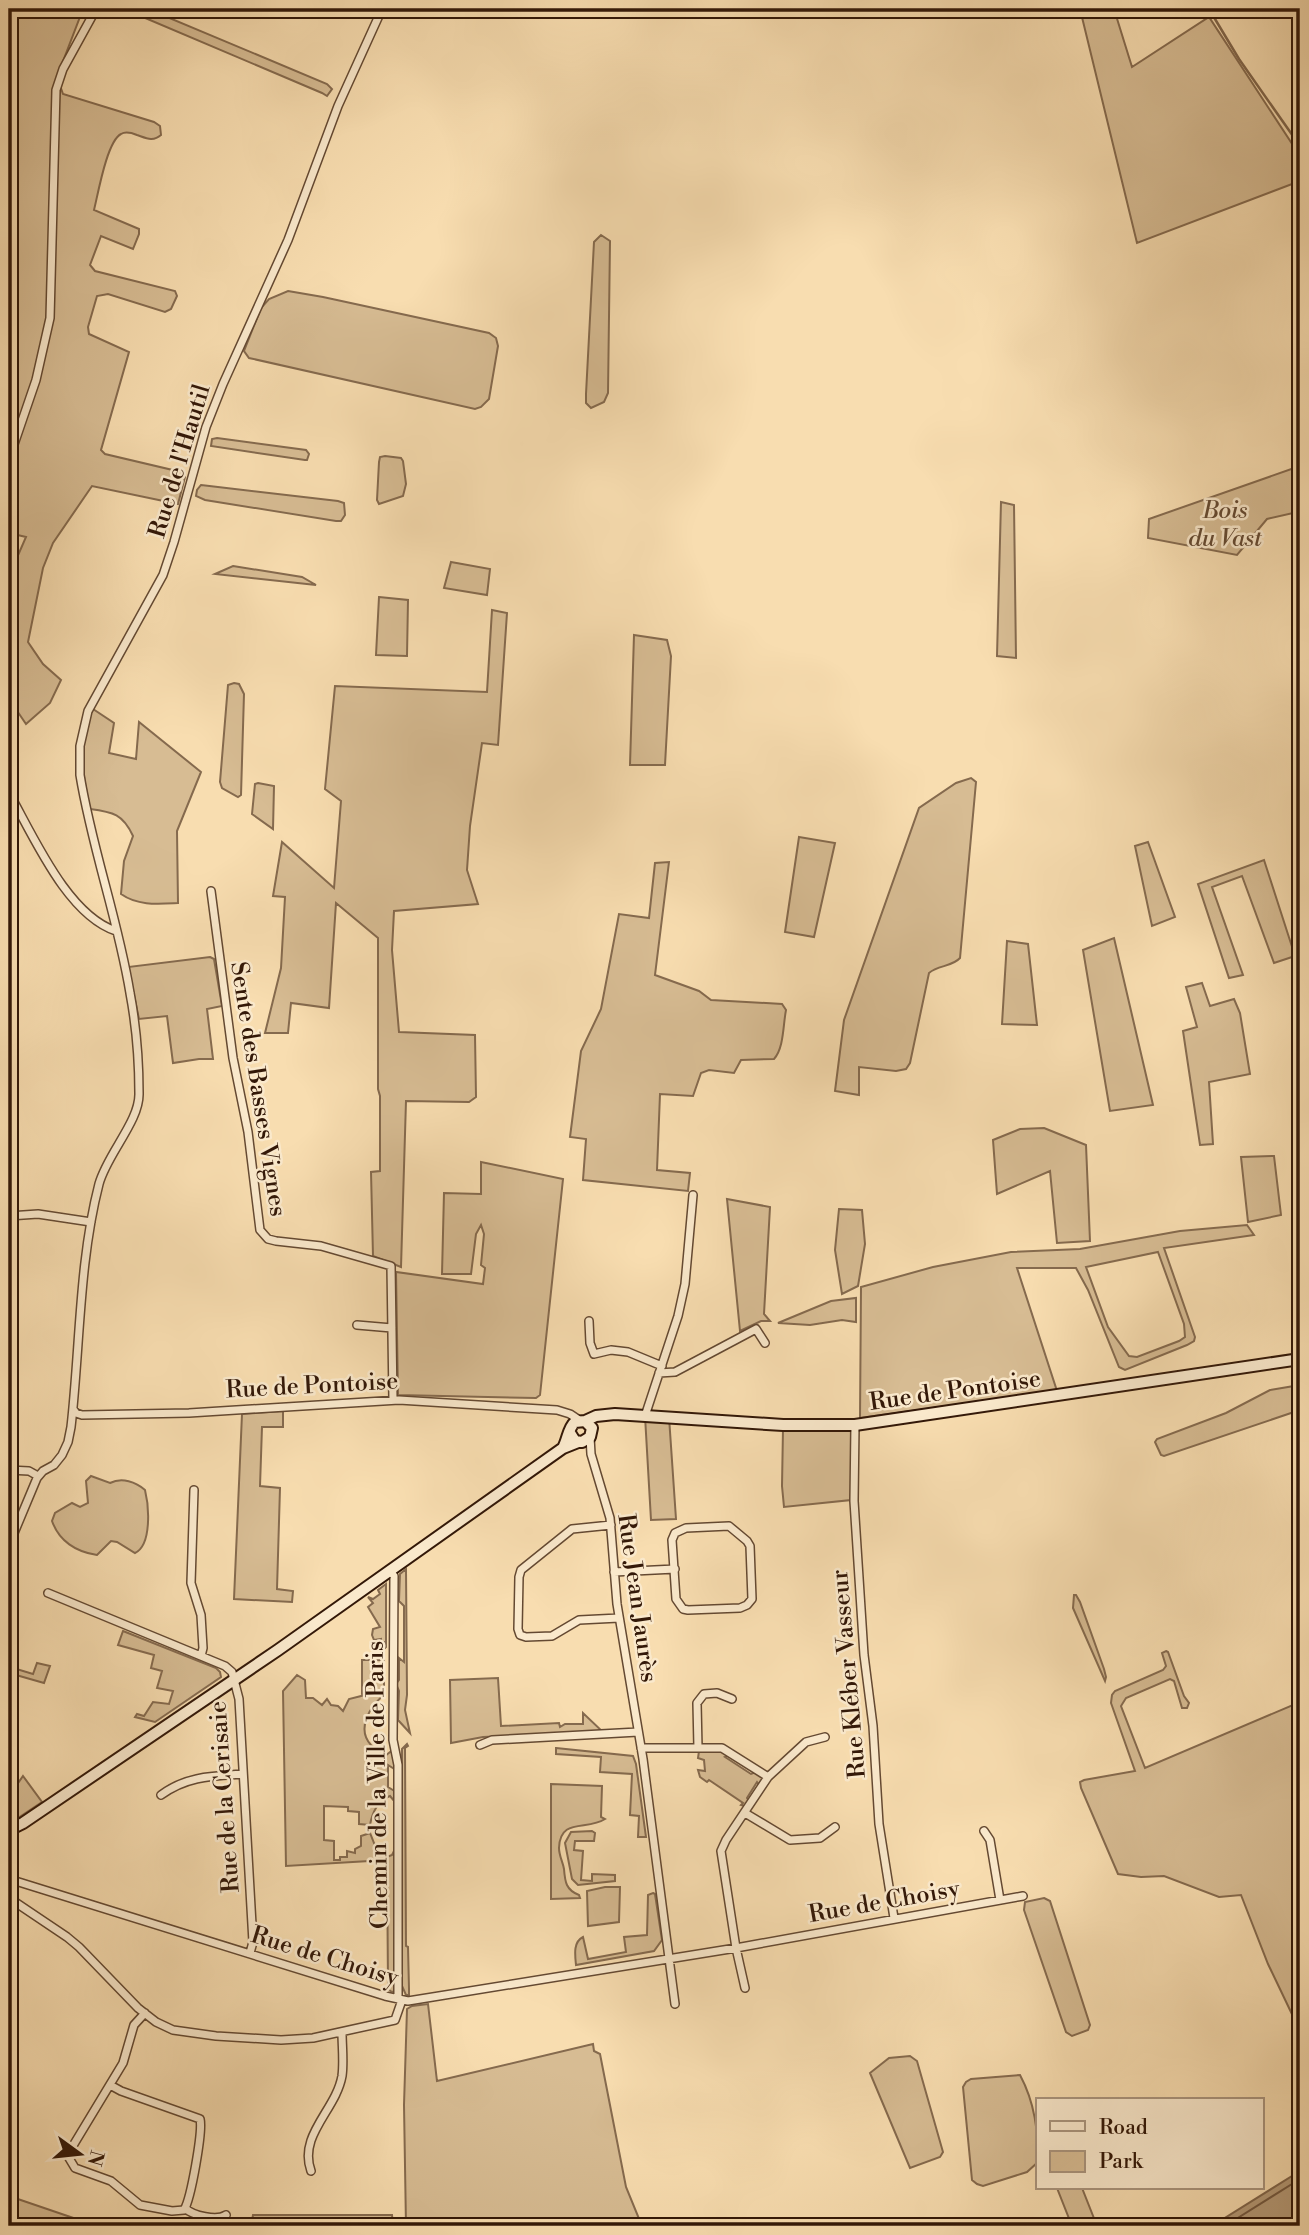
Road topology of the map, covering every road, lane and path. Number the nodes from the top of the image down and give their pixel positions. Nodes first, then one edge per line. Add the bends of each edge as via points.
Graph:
1 (96, 9) edge
2 (382, 9) edge
3 (9, 459) edge
4 (9, 793) edge
5 (211, 891) dead end
6 (116, 931) junction
7 (693, 1195) dead end
8 (9, 1216) edge
9 (91, 1223) junction
10 (589, 1321) dead end
11 (357, 1325) dead end
12 (392, 1328) junction
13 (765, 1343) dead end
14 (1300, 1360) edge
15 (661, 1369) junction
16 (393, 1400) junction
17 (73, 1408) junction
18 (613, 1414) junction
19 (88, 1415) junction
20 (645, 1416) junction
21 (576, 1425) junction
22 (856, 1425) junction
23 (586, 1438) junction
24 (68, 1443) junction
25 (563, 1448) junction
26 (9, 1470) edge
27 (36, 1480) junction
28 (194, 1490) dead end
29 (611, 1525) junction
30 (9, 1545) edge
31 (394, 1568) junction
32 (675, 1569) junction
33 (614, 1572) junction
34 (48, 1593) dead end
35 (619, 1618) junction
36 (201, 1656) junction
37 (235, 1679) junction
38 (732, 1699) dead end
39 (638, 1732) junction
40 (825, 1737) dead end
41 (480, 1745) dead end
42 (641, 1748) junction
43 (698, 1748) junction
44 (243, 1774) junction
45 (768, 1777) junction
46 (161, 1796) dead end
47 (745, 1813) junction
48 (835, 1827) dead end
49 (9, 1830) edge
50 (984, 1831) dead end
51 (9, 1878) edge
52 (1023, 1896) dead end
53 (9, 1899) edge
54 (1000, 1899) junction
55 (894, 1918) junction
56 (736, 1948) junction
57 (250, 1954) junction
58 (669, 1958) junction
59 (745, 1988) dead end
60 (400, 2000) junction
61 (675, 2004) dead end
62 (145, 2013) junction
63 (342, 2032) junction
64 (110, 2085) junction
65 (311, 2171) dead end
66 (185, 2208) junction
67 (226, 2216) dead end

1 - 3 street via 56,90 50,318 36,380
2 - 6 street, Rue de l'Hautil via 206,427 163,575 86,716 80,775
4 - 6 street via 67,894
5 - 12 street, Sente des Basses Vignes via 260,1230 268,1239 321,1247 391,1266
6 - 9 street, Rue de l'Hautil via 130,991 139,1099 135,1115 103,1171
7 - 15 street via 685,1284
8 - 9 street via 38,1214
9 - 17 street, Rue de l'Hautil
10 - 15 street via 594,1354 628,1352
11 - 12 street
12 - 16 street, Sente des Basses Vignes
13 - 15 street via 756,1329 675,1372
14 - 22 main road, Rue de Pontoise
15 - 20 street
16 - 19 street, Rue de Pontoise
16 - 21 street, Rue de Pontoise via 557,1410 570,1414
17 - 19 street, Rue de Pontoise
17 - 24 street, Rue de l'Hautil
18 - 20 main road, Rue de Pontoise
18 - 21 main road, Rue de Pontoise
18 - 23 main road via 597,1423
19 - 24 street via 78,1420
20 - 22 main road, Rue de Pontoise
21 - 23 main road via 591,1426
21 - 23 main road via 572,1439
21 - 25 main road
22 - 55 street, Rue Kléber Vasseur via 855,1513 864,1655 879,1824
23 - 25 main road
23 - 29 street, Rue Jean Jaurès
24 - 27 street via 56,1463
25 - 31 main road
26 - 27 street via 29,1471
27 - 30 street
28 - 36 street via 191,1583 201,1615
29 - 33 street, Rue Jean Jaurès
29 - 35 street via 572,1529 521,1570 518,1629 526,1637 552,1636 579,1620
31 - 37 main road
31 - 60 street, Chemin de la Ville de Paris
32 - 32 street via 676,1599 683,1609 740,1608 752,1600 750,1546 729,1526 676,1531
32 - 33 street
33 - 35 street, Rue Jean Jaurès
34 - 36 street
35 - 39 street, Rue Jean Jaurès
36 - 37 street via 225,1666
37 - 44 street, Rue de la Cerisaie
37 - 49 main road
38 - 43 street via 704,1694 697,1703
39 - 41 street via 492,1740
39 - 42 street, Rue Jean Jaurès
40 - 45 street via 806,1742
42 - 43 street
42 - 58 street, Rue Jean Jaurès
43 - 45 street via 726,1750
44 - 46 street via 200,1776
44 - 57 street, Rue de la Cerisaie
45 - 47 street
47 - 48 street via 789,1840 820,1838
47 - 56 street via 721,1856
50 - 54 street via 990,1840
51 - 57 street, Rue de Choisy
52 - 54 street, Rue de Choisy
53 - 62 street via 79,1947
54 - 55 street, Rue de Choisy
55 - 56 street, Rue de Choisy
56 - 58 street, Rue de Choisy
56 - 59 street
57 - 60 street, Rue de Choisy
58 - 60 street, Rue de Choisy
58 - 61 street
60 - 63 street, Chemin de la Ville de Paris via 395,2020
62 - 63 street via 173,2029 216,2036 281,2040
62 - 64 street via 134,2025 123,2063
63 - 65 street via 342,2076 311,2138 306,2160
64 - 66 street via 200,2119
64 - 66 street via 69,2153 73,2166 111,2180 140,2205 176,2211
66 - 67 street via 219,2219

